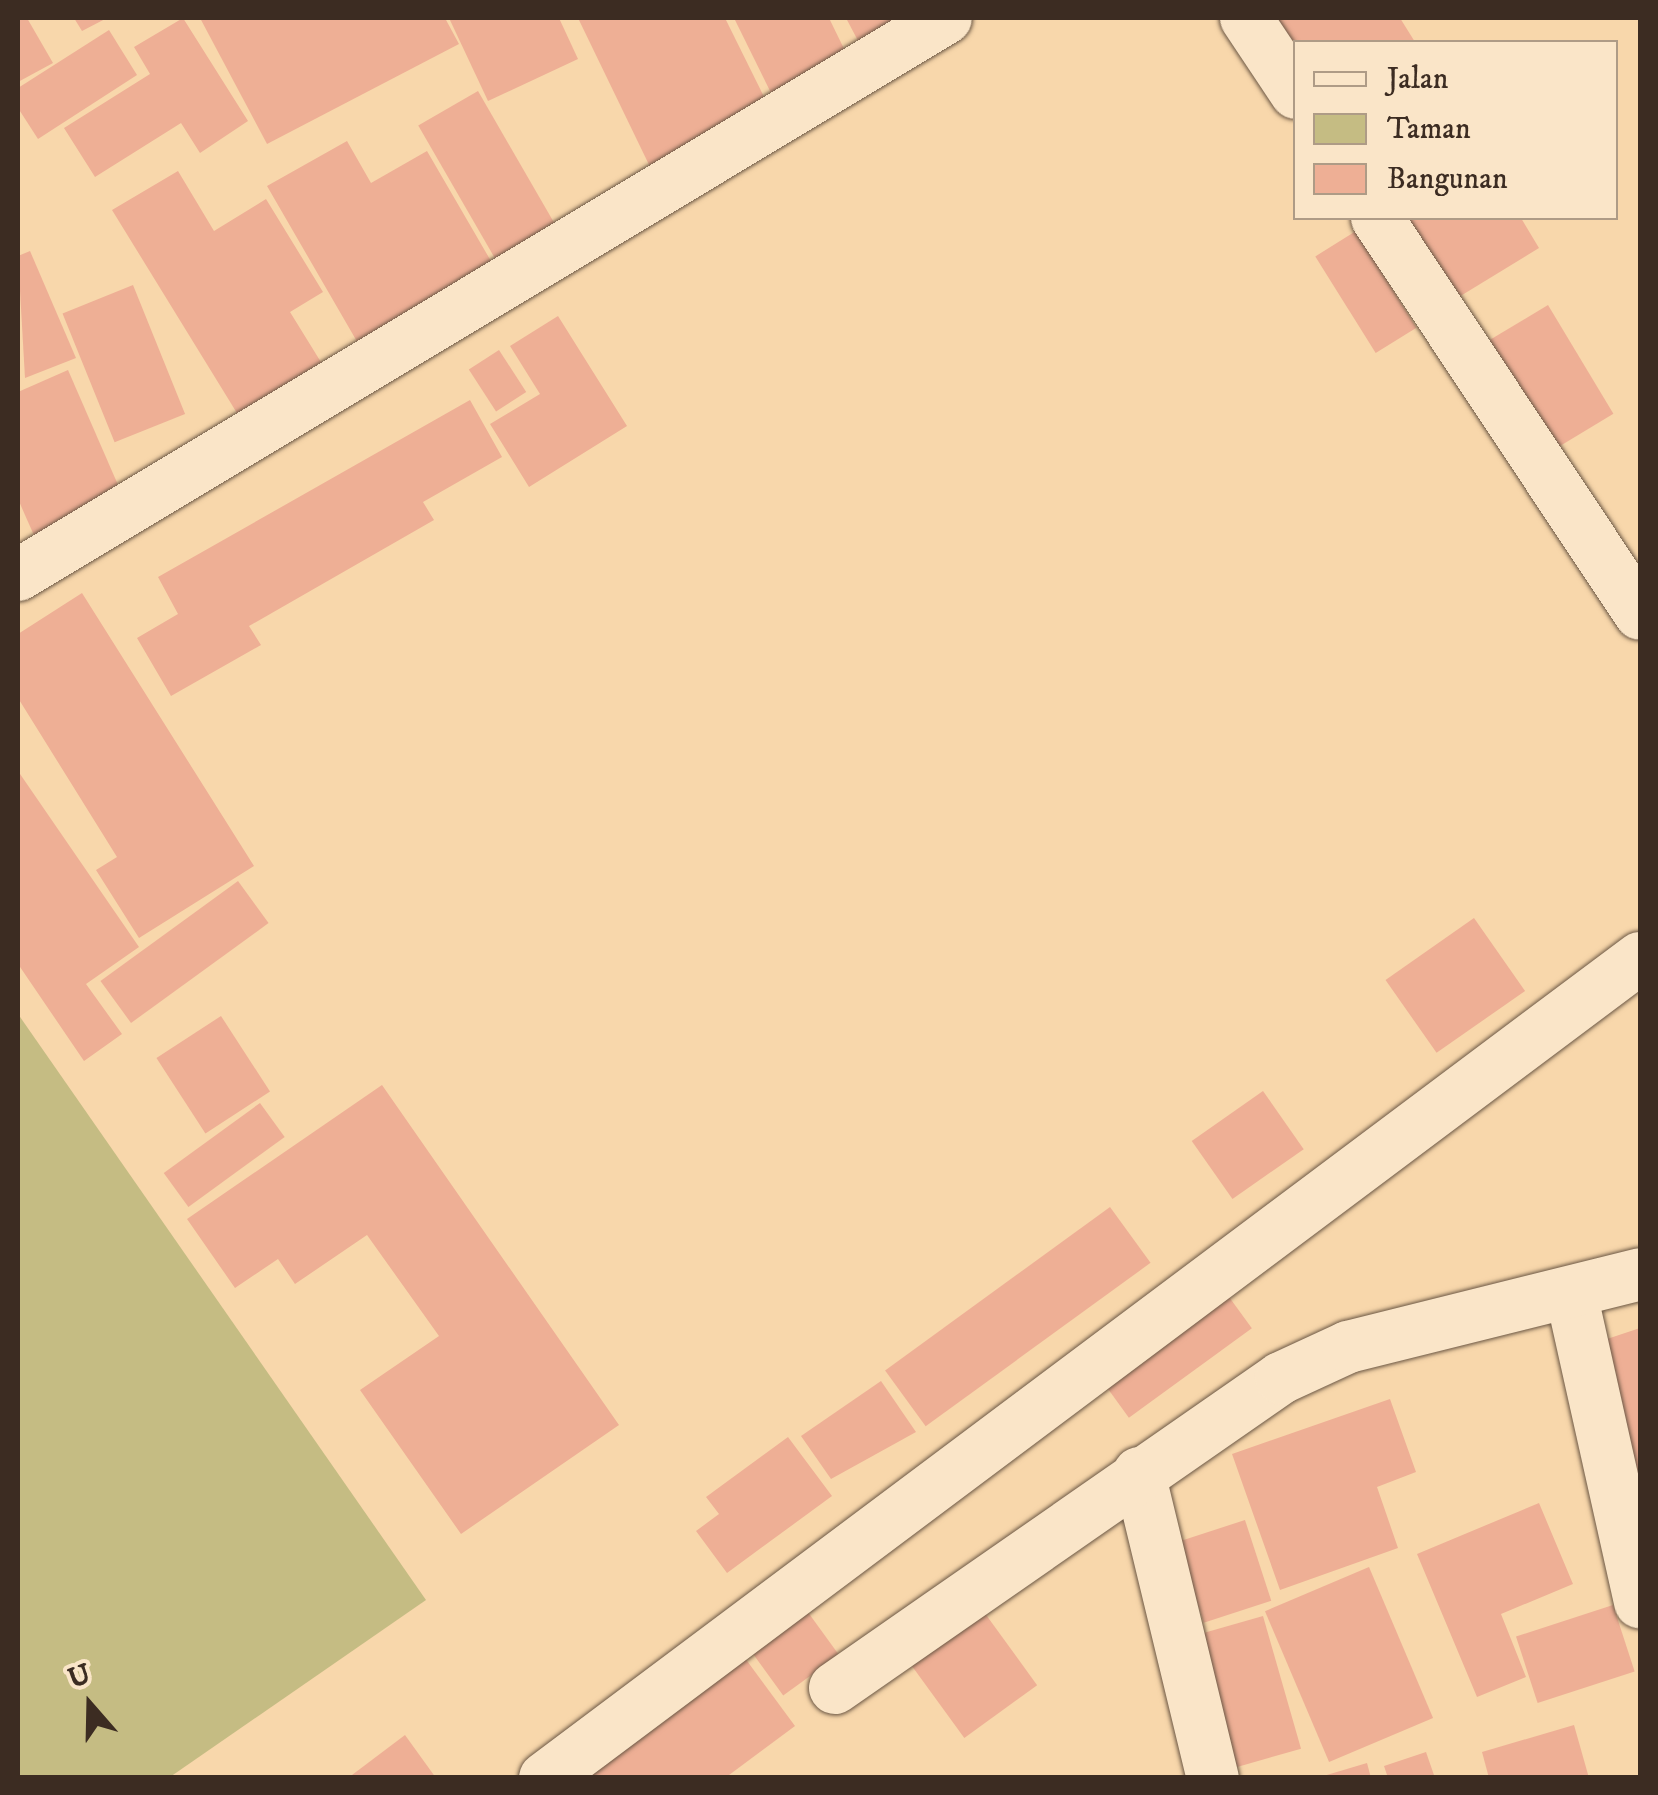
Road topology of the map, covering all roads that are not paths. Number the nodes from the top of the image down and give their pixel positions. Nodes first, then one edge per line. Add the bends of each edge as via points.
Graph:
1 (946, 18) edge
2 (1246, 18) edge
3 (1293, 88) edge
4 (1378, 220) edge
5 (18, 575) edge
6 (1640, 614) edge
7 (1640, 958) edge
8 (1640, 1274) edge
9 (1571, 1293) junction
10 (1139, 1473) junction
11 (1640, 1602) edge
12 (834, 1688) dead end
13 (545, 1778) edge
14 (1213, 1778) edge

1 - 5 street
2 - 3 street
4 - 6 street
7 - 13 street
8 - 9 street
9 - 10 street via 1348,1347 1281,1378
9 - 11 street
10 - 12 street
10 - 14 street

